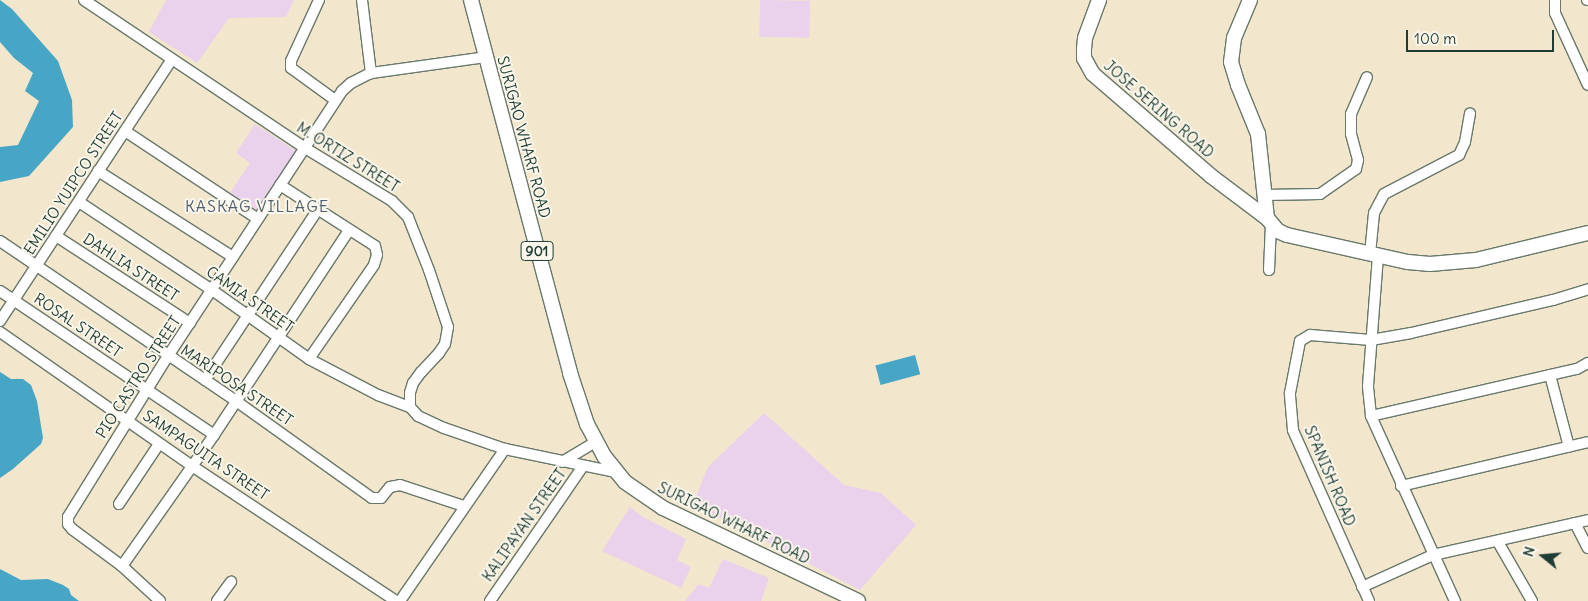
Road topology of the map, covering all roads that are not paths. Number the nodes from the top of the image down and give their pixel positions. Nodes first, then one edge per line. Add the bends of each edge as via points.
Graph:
1 (84, 0) edge
2 (319, 0) edge
3 (362, 0) edge
4 (470, 0) edge
5 (1099, 0) edge
6 (1250, 0) edge
7 (1555, 0) edge
8 (486, 58) junction
9 (171, 61) junction
10 (371, 73) junction
11 (1367, 77) dead end
12 (1588, 85) edge
13 (335, 100) junction
14 (1470, 113) dead end
15 (125, 131) junction
16 (305, 148) junction
17 (98, 172) junction
18 (280, 185) junction
19 (1265, 195) junction
20 (79, 202) junction
21 (317, 211) junction
22 (258, 219) junction
23 (1269, 221) junction
24 (349, 230) junction
25 (1588, 233) edge
26 (56, 236) junction
27 (0, 242) edge
28 (1374, 255) junction
29 (233, 257) junction
30 (36, 265) junction
31 (1269, 270) dead end
32 (1588, 289) edge
33 (212, 290) junction
34 (0, 291) edge
35 (13, 300) junction
36 (246, 316) junction
37 (0, 321) edge
38 (190, 323) junction
39 (0, 332) edge
40 (279, 337) junction
41 (1371, 340) junction
42 (168, 356) junction
43 (309, 359) junction
44 (1588, 363) edge
45 (1550, 376) junction
46 (204, 380) junction
47 (147, 389) junction
48 (236, 400) junction
49 (410, 407) junction
50 (1370, 416) junction
51 (128, 420) junction
52 (214, 435) junction
53 (595, 442) junction
54 (1588, 442) edge
55 (159, 444) junction
56 (1569, 447) junction
57 (505, 450) junction
58 (562, 462) junction
59 (192, 466) junction
60 (583, 466) junction
61 (616, 472) junction
62 (1401, 486) junction
63 (119, 504) dead end
64 (464, 506) junction
65 (1588, 520) edge
66 (1575, 523) junction
67 (1498, 542) junction
68 (1588, 548) edge
69 (1433, 555) junction
70 (122, 566) junction
71 (231, 582) dead end
72 (1362, 587) junction
73 (160, 601) edge
74 (217, 601) edge
75 (398, 601) edge
76 (490, 601) edge
77 (858, 601) edge
78 (1369, 601) edge
79 (1455, 601) edge
80 (1532, 601) edge

1 - 9 street, M. ORTIZ STREET
2 - 13 street via 291,61 291,68
3 - 10 street
4 - 8 main road, SURIGAO WHARF ROAD / 901
5 - 23 main road, JOSE SERING ROAD via 1084,48 1084,58 1093,74 1211,176
6 - 19 main road via 1234,38 1231,62 1258,134
7 - 12 street via 1555,13
8 - 10 street
8 - 53 main road, SURIGAO WHARF ROAD / 901 via 570,373
9 - 15 street, EMILIO YUIPCO STREET
9 - 16 street, M. ORTIZ STREET
10 - 13 street, PIO CASTRO STREET via 351,83
11 - 19 street via 1351,114 1351,134 1358,160 1356,169 1320,194
13 - 16 street, PIO CASTRO STREET
14 - 28 street via 1465,142 1459,155 1384,194 1374,213
15 - 17 street, EMILIO YUIPCO STREET
15 - 22 street
16 - 18 street, PIO CASTRO STREET
16 - 49 street, M. ORTIZ STREET via 392,202 412,225 448,327 445,344 413,383
17 - 20 street, EMILIO YUIPCO STREET
17 - 29 street
18 - 21 street
18 - 22 street, PIO CASTRO STREET
19 - 23 main road
20 - 26 street, EMILIO YUIPCO STREET
20 - 33 street, CAMIA STREET
21 - 24 street
21 - 36 street
22 - 29 street, PIO CASTRO STREET
23 - 28 main road, JOSE SERING ROAD via 1278,231 1300,239
23 - 31 street
24 - 40 street
24 - 43 street via 375,246 374,265
25 - 28 main road, JOSE SERING ROAD via 1453,263 1418,264
26 - 30 street, EMILIO YUIPCO STREET
26 - 38 street, DAHLIA STREET
27 - 30 street, MARIPOSA STREET
28 - 41 street
29 - 33 street, PIO CASTRO STREET
30 - 35 street, EMILIO YUIPCO STREET
30 - 42 street, MARIPOSA STREET
32 - 41 street via 1471,320
33 - 36 street, CAMIA STREET
33 - 38 street, PIO CASTRO STREET
34 - 35 street, ROSAL STREET
35 - 37 street, EMILIO YUIPCO STREET
35 - 47 street, ROSAL STREET
36 - 40 street, CAMIA STREET
36 - 46 street
38 - 42 street, PIO CASTRO STREET
39 - 51 street, SAMPAGUITA STREET
40 - 43 street, CAMIA STREET
40 - 48 street
41 - 50 street
41 - 72 street, SPANISH ROAD via 1304,337 1297,350 1290,393 1290,413 1298,445
42 - 46 street, MARIPOSA STREET
42 - 47 street, PIO CASTRO STREET
43 - 49 street, CAMIA STREET via 378,395
44 - 45 street
45 - 50 street
45 - 56 street
46 - 48 street, MARIPOSA STREET
47 - 51 street, PIO CASTRO STREET
47 - 52 street, ROSAL STREET
48 - 52 street
48 - 64 street, MARIPOSA STREET via 372,498 381,498 395,485
49 - 57 street via 426,421
50 - 62 street
51 - 55 street, SAMPAGUITA STREET
51 - 70 street, PIO CASTRO STREET via 68,516 68,524 72,528
52 - 59 street
53 - 58 street
53 - 61 main road, SURIGAO WHARF ROAD / 901
54 - 56 street
55 - 59 street, SAMPAGUITA STREET
55 - 63 street
56 - 62 street
57 - 58 street
57 - 64 street
58 - 60 street
59 - 70 street
59 - 75 street, SAMPAGUITA STREET
60 - 61 street
60 - 76 street, KALIPAYAN STREET
61 - 77 main road, SURIGAO WHARF ROAD / 901 via 635,491 663,508
62 - 69 street
64 - 75 street
65 - 66 street
66 - 67 street
66 - 68 street
67 - 69 street
67 - 80 street
69 - 72 street
69 - 79 street
70 - 73 street, PIO CASTRO STREET
71 - 74 street
72 - 78 street, SPANISH ROAD

